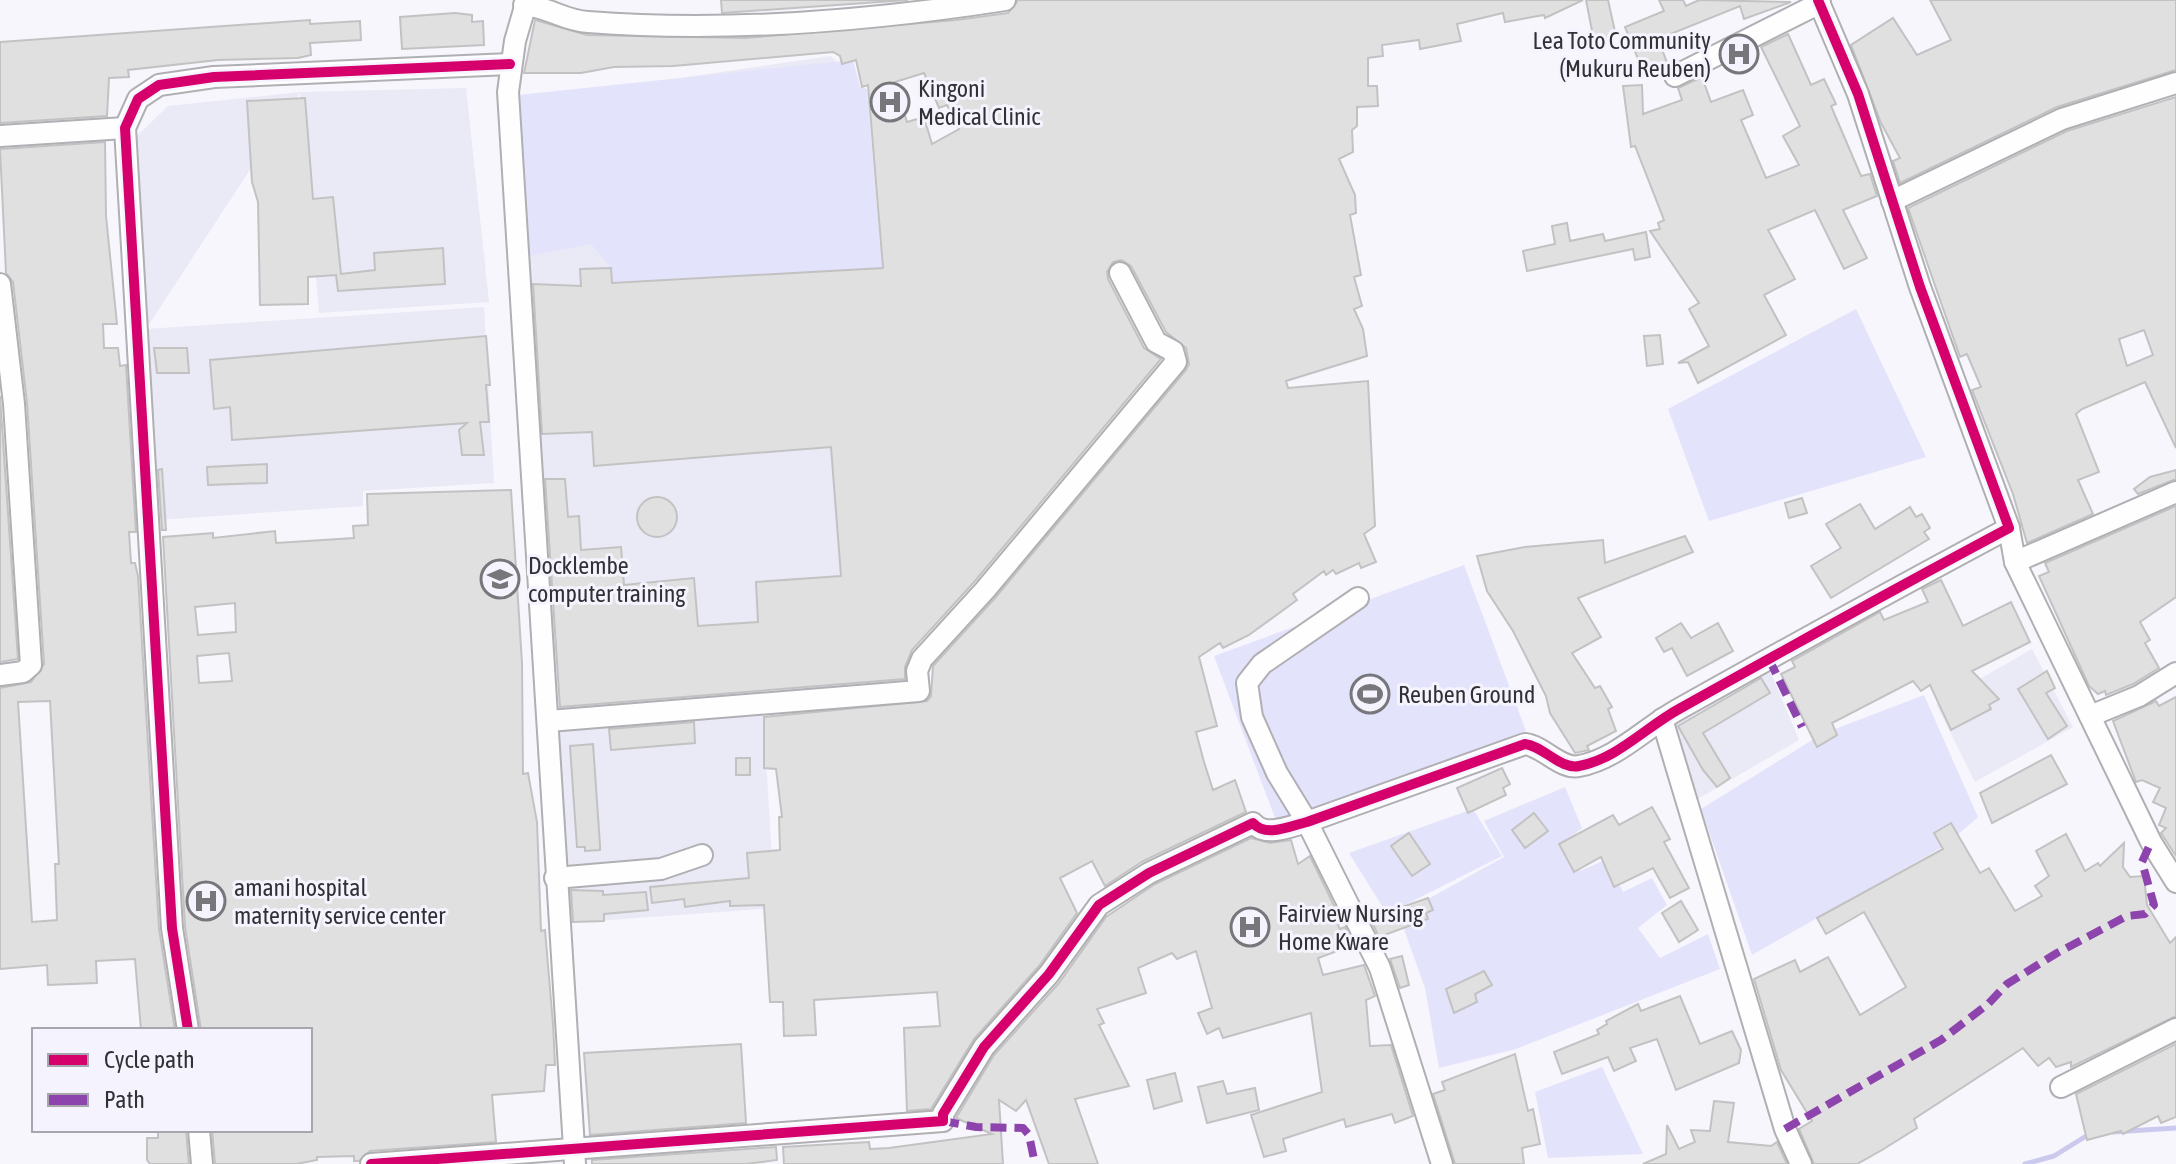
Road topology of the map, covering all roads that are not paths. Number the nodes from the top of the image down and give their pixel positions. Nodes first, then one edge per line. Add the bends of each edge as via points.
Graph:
1 (1005, 0) edge
2 (1819, 2) edge
3 (525, 3) edge
4 (510, 64) junction
5 (1675, 76) dead end
6 (2176, 83) edge
7 (125, 128) junction
8 (0, 136) edge
9 (1892, 201) junction
10 (1120, 273) dead end
11 (0, 284) edge
12 (2176, 492) edge
13 (2009, 528) junction
14 (2015, 562) junction
15 (1358, 598) dead end
16 (2176, 673) edge
17 (0, 675) edge
18 (2090, 716) junction
19 (1662, 719) junction
20 (549, 721) junction
21 (1307, 822) junction
22 (702, 855) dead end
23 (555, 878) junction
24 (2176, 882) edge
25 (188, 1028) edge
26 (2176, 1029) edge
27 (2061, 1087) dead end
28 (199, 1132) edge
29 (575, 1157) edge
30 (202, 1164) edge
31 (371, 1164) edge
32 (1442, 1164) edge
33 (1801, 1164) edge

1 - 3 street via 920,14 704,26 591,23
2 - 5 street
2 - 9 street via 1858,94
3 - 4 street
4 - 7 street via 204,78 159,85 138,99
4 - 20 street via 523,362
6 - 9 street via 2062,119
7 - 8 street
7 - 25 street via 172,928
9 - 13 street
10 - 20 street via 1156,342 1173,351 1176,362 922,659 919,691
11 - 17 street via 14,404 31,665 23,672
12 - 14 street
13 - 14 street
13 - 19 street
14 - 18 street
15 - 21 street via 1262,664 1247,683 1252,717
16 - 18 street via 2139,696
18 - 24 street
19 - 21 street via 1638,750 1574,767 1525,744
19 - 33 street via 1785,1129
20 - 23 street
21 - 29 street via 1270,831 1253,823 1149,873 1099,905 1049,974 984,1047 943,1121
21 - 32 street via 1380,968
22 - 23 street via 661,869
23 - 29 street
26 - 27 street
28 - 30 street
29 - 31 street

